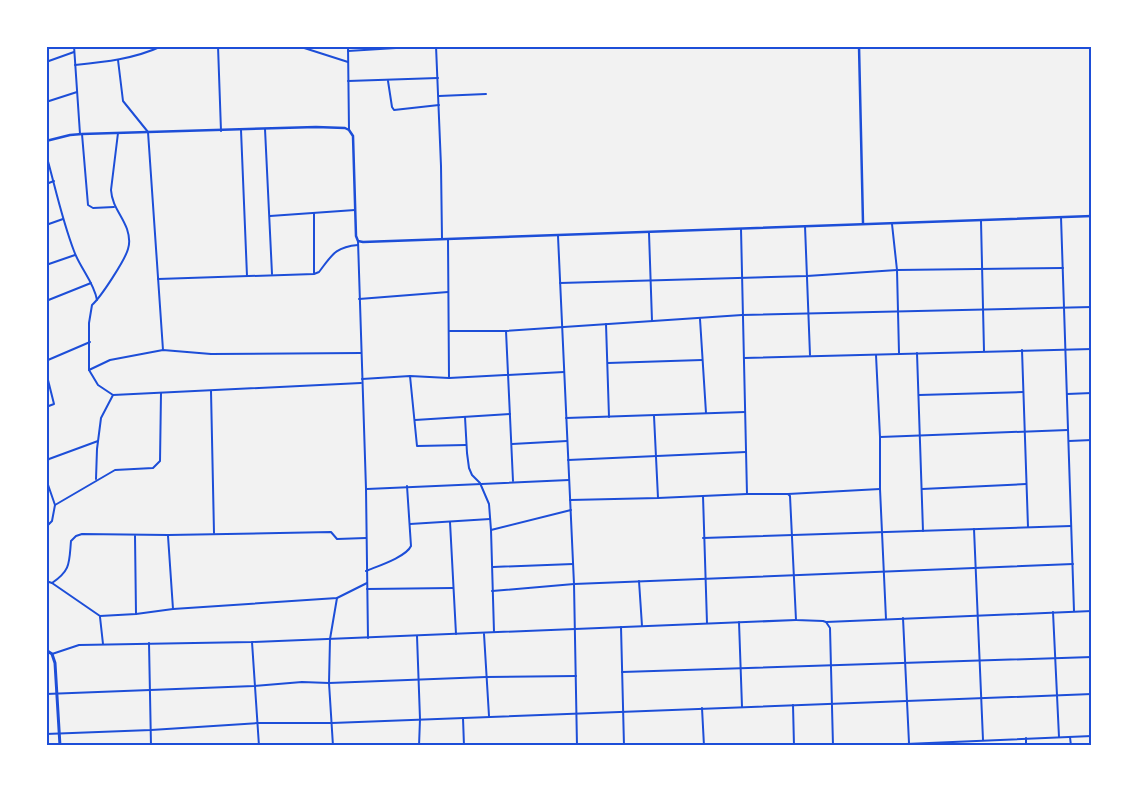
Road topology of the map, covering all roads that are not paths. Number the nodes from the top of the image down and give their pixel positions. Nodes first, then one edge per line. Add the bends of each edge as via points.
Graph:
1 (74, 46) edge
2 (162, 46) edge
3 (218, 46) edge
4 (300, 46) edge
5 (348, 46) edge
6 (428, 46) edge
7 (436, 46) edge
8 (859, 46) edge
9 (348, 51) junction
10 (74, 52) junction
11 (118, 60) junction
12 (46, 62) edge
13 (348, 62) junction
14 (76, 65) junction
15 (438, 78) junction
16 (348, 80) junction
17 (388, 80) junction
18 (77, 92) junction
19 (486, 94) dead end
20 (438, 96) junction
21 (46, 102) edge
22 (439, 104) junction
23 (265, 129) junction
24 (241, 130) junction
25 (349, 130) junction
26 (221, 131) junction
27 (148, 132) junction
28 (81, 134) junction
29 (118, 134) junction
30 (46, 141) edge
31 (46, 154) edge
32 (54, 181) junction
33 (46, 184) edge
34 (114, 207) junction
35 (355, 210) junction
36 (314, 213) junction
37 (270, 216) junction
38 (1092, 216) edge
39 (1061, 217) junction
40 (63, 219) junction
41 (981, 221) junction
42 (863, 224) junction
43 (892, 224) junction
44 (46, 225) edge
45 (805, 226) junction
46 (741, 229) junction
47 (649, 233) junction
48 (558, 235) junction
49 (442, 239) junction
50 (448, 239) junction
51 (358, 241) junction
52 (358, 245) junction
53 (75, 255) junction
54 (46, 265) edge
55 (1063, 268) junction
56 (982, 269) junction
57 (897, 270) junction
58 (314, 274) junction
59 (272, 275) junction
60 (248, 276) junction
61 (807, 276) junction
62 (742, 277) junction
63 (158, 279) junction
64 (650, 280) junction
65 (90, 283) junction
66 (560, 283) junction
67 (448, 292) junction
68 (359, 299) junction
69 (46, 301) edge
70 (97, 301) junction
71 (1092, 307) edge
72 (1065, 308) junction
73 (983, 309) junction
74 (897, 312) junction
75 (809, 314) junction
76 (742, 316) junction
77 (700, 318) junction
78 (652, 321) junction
79 (606, 323) junction
80 (562, 327) junction
81 (449, 331) junction
82 (506, 331) junction
83 (90, 342) junction
84 (1066, 349) junction
85 (1092, 349) edge
86 (163, 350) junction
87 (1022, 350) junction
88 (984, 351) junction
89 (361, 353) junction
90 (898, 353) junction
91 (917, 353) junction
92 (810, 355) junction
93 (876, 355) junction
94 (744, 358) junction
95 (47, 360) edge
96 (702, 360) junction
97 (608, 363) junction
98 (90, 370) junction
99 (564, 372) junction
100 (410, 376) junction
101 (509, 376) junction
102 (449, 378) junction
103 (361, 379) junction
104 (47, 380) edge
105 (362, 383) junction
106 (211, 390) junction
107 (1023, 392) junction
108 (160, 393) junction
109 (1092, 393) edge
110 (1067, 394) junction
111 (113, 395) junction
112 (919, 395) junction
113 (46, 407) edge
114 (745, 412) junction
115 (706, 413) junction
116 (510, 414) junction
117 (654, 416) junction
118 (465, 417) junction
119 (609, 417) junction
120 (566, 418) junction
121 (414, 420) junction
122 (1068, 430) junction
123 (1024, 431) junction
124 (920, 434) junction
125 (880, 437) junction
126 (1069, 440) junction
127 (1092, 440) edge
128 (98, 441) junction
129 (568, 441) junction
130 (512, 444) junction
131 (466, 445) junction
132 (746, 452) junction
133 (657, 456) junction
134 (568, 460) junction
135 (46, 463) edge
136 (46, 479) edge
137 (96, 480) junction
138 (569, 480) junction
139 (513, 482) junction
140 (480, 483) junction
141 (1026, 484) junction
142 (407, 486) junction
143 (366, 489) junction
144 (880, 489) junction
145 (922, 489) junction
146 (748, 494) junction
147 (788, 494) junction
148 (703, 496) junction
149 (658, 498) junction
150 (570, 500) junction
151 (55, 505) junction
152 (571, 510) junction
153 (490, 519) junction
154 (450, 522) junction
155 (409, 524) junction
156 (1072, 526) junction
157 (46, 527) edge
158 (1028, 527) junction
159 (974, 529) junction
160 (491, 530) junction
161 (923, 531) junction
162 (882, 532) junction
163 (214, 533) junction
164 (168, 535) junction
165 (791, 535) junction
166 (135, 536) junction
167 (366, 538) junction
168 (704, 538) junction
169 (573, 564) junction
170 (1073, 564) junction
171 (492, 567) junction
172 (976, 568) junction
173 (366, 571) junction
174 (884, 572) junction
175 (794, 575) junction
176 (705, 578) junction
177 (46, 581) edge
178 (639, 581) junction
179 (367, 582) junction
180 (52, 583) junction
181 (574, 584) junction
182 (453, 588) junction
183 (367, 589) junction
184 (492, 591) junction
185 (337, 598) junction
186 (173, 609) junction
187 (1074, 611) junction
188 (1092, 611) edge
189 (1053, 612) junction
190 (136, 614) junction
191 (978, 615) junction
192 (100, 616) junction
193 (886, 618) junction
194 (902, 618) junction
195 (796, 620) junction
196 (738, 622) junction
197 (826, 622) junction
198 (707, 623) junction
199 (642, 626) junction
200 (621, 627) junction
201 (574, 629) junction
202 (494, 632) junction
203 (484, 633) junction
204 (456, 634) junction
205 (417, 636) junction
206 (368, 638) junction
207 (330, 639) junction
208 (252, 642) junction
209 (149, 643) junction
210 (102, 644) junction
211 (46, 650) edge
212 (52, 654) junction
213 (1055, 657) junction
214 (1092, 657) edge
215 (979, 659) junction
216 (905, 662) junction
217 (830, 665) junction
218 (741, 668) junction
219 (622, 672) junction
220 (576, 676) junction
221 (486, 677) junction
222 (419, 680) junction
223 (329, 683) junction
224 (254, 686) junction
225 (150, 690) junction
226 (46, 694) edge
227 (58, 694) junction
228 (1092, 694) edge
229 (1057, 696) junction
230 (981, 698) junction
231 (907, 701) junction
232 (832, 703) junction
233 (793, 705) junction
234 (742, 706) junction
235 (702, 708) junction
236 (576, 712) junction
237 (624, 712) junction
238 (489, 716) junction
239 (463, 717) junction
240 (420, 719) junction
241 (258, 723) junction
242 (332, 723) junction
243 (151, 730) junction
244 (46, 734) edge
245 (59, 734) junction
246 (1092, 736) edge
247 (1059, 737) junction
248 (1070, 737) junction
249 (1026, 738) junction
250 (983, 740) junction
251 (909, 744) junction
252 (60, 746) edge
253 (151, 746) edge
254 (259, 746) edge
255 (333, 746) edge
256 (420, 746) edge
257 (464, 746) edge
258 (577, 746) edge
259 (624, 746) edge
260 (704, 746) edge
261 (794, 746) edge
262 (833, 746) edge
263 (858, 746) edge
264 (1026, 746) edge
265 (1071, 746) edge

1 - 10 street
2 - 11 street
3 - 26 street
4 - 13 street
5 - 9 street
6 - 9 street
7 - 15 street
8 - 42 street
9 - 13 street
10 - 12 street
10 - 14 street
11 - 14 street
11 - 27 street via 123,101
13 - 16 street
14 - 18 street
15 - 17 street
15 - 20 street
16 - 17 street
16 - 25 street
17 - 22 street via 394,110
18 - 21 street
18 - 28 street
19 - 20 street
20 - 22 street
22 - 49 street
23 - 24 street
23 - 25 street via 342,127
23 - 37 street
24 - 26 street
24 - 60 street
25 - 35 street via 353,139
26 - 27 street
27 - 29 street
27 - 63 street
28 - 29 street
28 - 30 street
28 - 34 street via 88,205 94,208
29 - 34 street via 111,190
31 - 32 street
32 - 33 street
32 - 40 street
34 - 70 street via 127,229 128,249
35 - 36 street
35 - 51 street
36 - 37 street
36 - 58 street
37 - 59 street
38 - 39 street
39 - 41 street
39 - 55 street
40 - 44 street
40 - 53 street
41 - 43 street
41 - 56 street
42 - 43 street
42 - 45 street
43 - 57 street
45 - 46 street
45 - 61 street
46 - 47 street
46 - 62 street
47 - 48 street
47 - 64 street
48 - 50 street
48 - 66 street
49 - 50 street
49 - 51 street
50 - 67 street
51 - 52 street
52 - 58 street via 339,249
52 - 68 street
53 - 54 street
53 - 65 street
55 - 56 street
55 - 72 street
56 - 57 street
56 - 73 street
57 - 61 street
57 - 74 street
58 - 59 street
59 - 60 street
60 - 63 street
61 - 62 street
61 - 75 street
62 - 64 street
62 - 76 street
63 - 86 street
64 - 66 street
64 - 78 street
65 - 69 street
65 - 70 street
66 - 80 street
67 - 68 street
67 - 81 street
68 - 89 street
70 - 83 street via 92,305
71 - 72 street
72 - 73 street
72 - 84 street
73 - 74 street
73 - 88 street
74 - 75 street
74 - 90 street
75 - 76 street
75 - 92 street
76 - 77 street
76 - 94 street
77 - 78 street
77 - 96 street
78 - 79 street
79 - 80 street
79 - 97 street
80 - 82 street
80 - 99 street
81 - 82 street
81 - 102 street
82 - 101 street
83 - 95 street
83 - 98 street
84 - 85 street
84 - 87 street
84 - 110 street
86 - 89 street via 211,354
86 - 98 street via 110,360
87 - 88 street
87 - 107 street
88 - 91 street
89 - 103 street
90 - 91 street
90 - 93 street
91 - 112 street
92 - 93 street
92 - 94 street
93 - 125 street
94 - 114 street
95 - 104 street
96 - 97 street
96 - 115 street
97 - 119 street
98 - 111 street via 98,386
99 - 101 street
99 - 120 street
100 - 102 street
100 - 103 street
100 - 121 street
101 - 102 street
101 - 116 street
103 - 105 street
104 - 113 street via 54,404
105 - 106 street
105 - 143 street
106 - 108 street
106 - 163 street
107 - 112 street
107 - 123 street
108 - 111 street
108 - 137 street via 160,461 153,468 120,469
109 - 110 street
110 - 122 street
111 - 128 street via 101,418
112 - 124 street
114 - 115 street
114 - 132 street
115 - 117 street
116 - 118 street
116 - 130 street
117 - 119 street
117 - 133 street
118 - 121 street
118 - 131 street
119 - 120 street
120 - 129 street
121 - 131 street via 419,447
122 - 123 street
122 - 126 street
123 - 124 street
123 - 141 street
124 - 125 street
124 - 145 street
125 - 144 street
126 - 127 street
126 - 156 street
128 - 135 street via 49,459
128 - 137 street
129 - 130 street
129 - 134 street
130 - 139 street
131 - 140 street via 469,468
132 - 133 street
132 - 146 street
133 - 134 street
133 - 149 street
134 - 138 street
136 - 151 street
137 - 151 street
138 - 139 street
138 - 150 street
139 - 140 street
140 - 142 street
140 - 153 street via 489,504
141 - 145 street
141 - 158 street
142 - 143 street
142 - 155 street
143 - 167 street
144 - 147 street
144 - 162 street
145 - 161 street
146 - 147 street
146 - 148 street
147 - 165 street via 791,500
148 - 149 street
148 - 168 street
149 - 150 street
150 - 152 street
151 - 157 street via 52,521
152 - 160 street
152 - 169 street
153 - 154 street
153 - 160 street
154 - 155 street
154 - 182 street
155 - 173 street via 410,549
156 - 158 street
156 - 170 street
158 - 159 street
159 - 161 street
159 - 172 street
160 - 171 street
161 - 162 street
162 - 165 street
162 - 174 street
163 - 164 street
163 - 167 street via 331,532 337,539
164 - 166 street
164 - 186 street
165 - 168 street
165 - 175 street
166 - 180 street via 89,533 76,536 71,541 68,567
166 - 190 street
167 - 173 street
168 - 176 street
169 - 171 street
169 - 181 street
170 - 172 street
170 - 187 street
171 - 184 street
172 - 174 street
172 - 191 street
173 - 179 street
174 - 175 street
174 - 193 street
175 - 176 street
175 - 195 street
176 - 178 street
176 - 198 street
177 - 180 street
178 - 181 street
178 - 199 street
179 - 183 street
179 - 185 street
180 - 192 street
181 - 184 street
181 - 201 street
182 - 183 street
182 - 204 street
183 - 206 street
184 - 202 street
185 - 186 street
185 - 207 street
186 - 190 street
187 - 188 street
187 - 189 street
189 - 191 street
189 - 213 street
190 - 192 street
191 - 194 street
191 - 215 street
192 - 210 street
193 - 194 street
193 - 197 street
194 - 216 street
195 - 196 street
195 - 197 street
196 - 198 street
196 - 218 street
197 - 217 street via 830,628
198 - 199 street
199 - 200 street
200 - 201 street
200 - 219 street
201 - 202 street
201 - 220 street
202 - 203 street
203 - 204 street
203 - 221 street
204 - 205 street
205 - 206 street
205 - 222 street
206 - 207 street
207 - 208 street
207 - 223 street
208 - 209 street
208 - 224 street
209 - 210 street
209 - 225 street
210 - 212 street via 71,646
211 - 212 main road
212 - 227 main road
213 - 214 street
213 - 215 street
213 - 229 street
215 - 216 street
215 - 230 street
216 - 217 street
216 - 231 street
217 - 218 street
217 - 232 street
218 - 219 street
218 - 234 street
219 - 237 street
220 - 221 street
220 - 236 street
221 - 222 street
221 - 238 street
222 - 223 street
222 - 240 street
223 - 224 street
223 - 242 street
224 - 225 street
224 - 241 street
225 - 227 street
225 - 243 street
226 - 227 street
227 - 245 main road
228 - 229 street
229 - 230 street
229 - 247 street
230 - 231 street
230 - 250 street
231 - 232 street
231 - 251 street
232 - 233 street
232 - 262 street
233 - 234 street
233 - 261 street
234 - 235 street
235 - 237 street
235 - 260 street
236 - 237 street
236 - 238 street
236 - 258 street
237 - 259 street
238 - 239 street
239 - 240 street
239 - 257 street
240 - 242 street
240 - 256 street
241 - 242 street
241 - 243 street
241 - 254 street
242 - 255 street
243 - 245 street
243 - 253 street
244 - 245 street
245 - 252 main road
246 - 248 street
247 - 248 street
247 - 249 street
248 - 265 street
249 - 250 street
249 - 264 street
250 - 251 street
251 - 263 street

